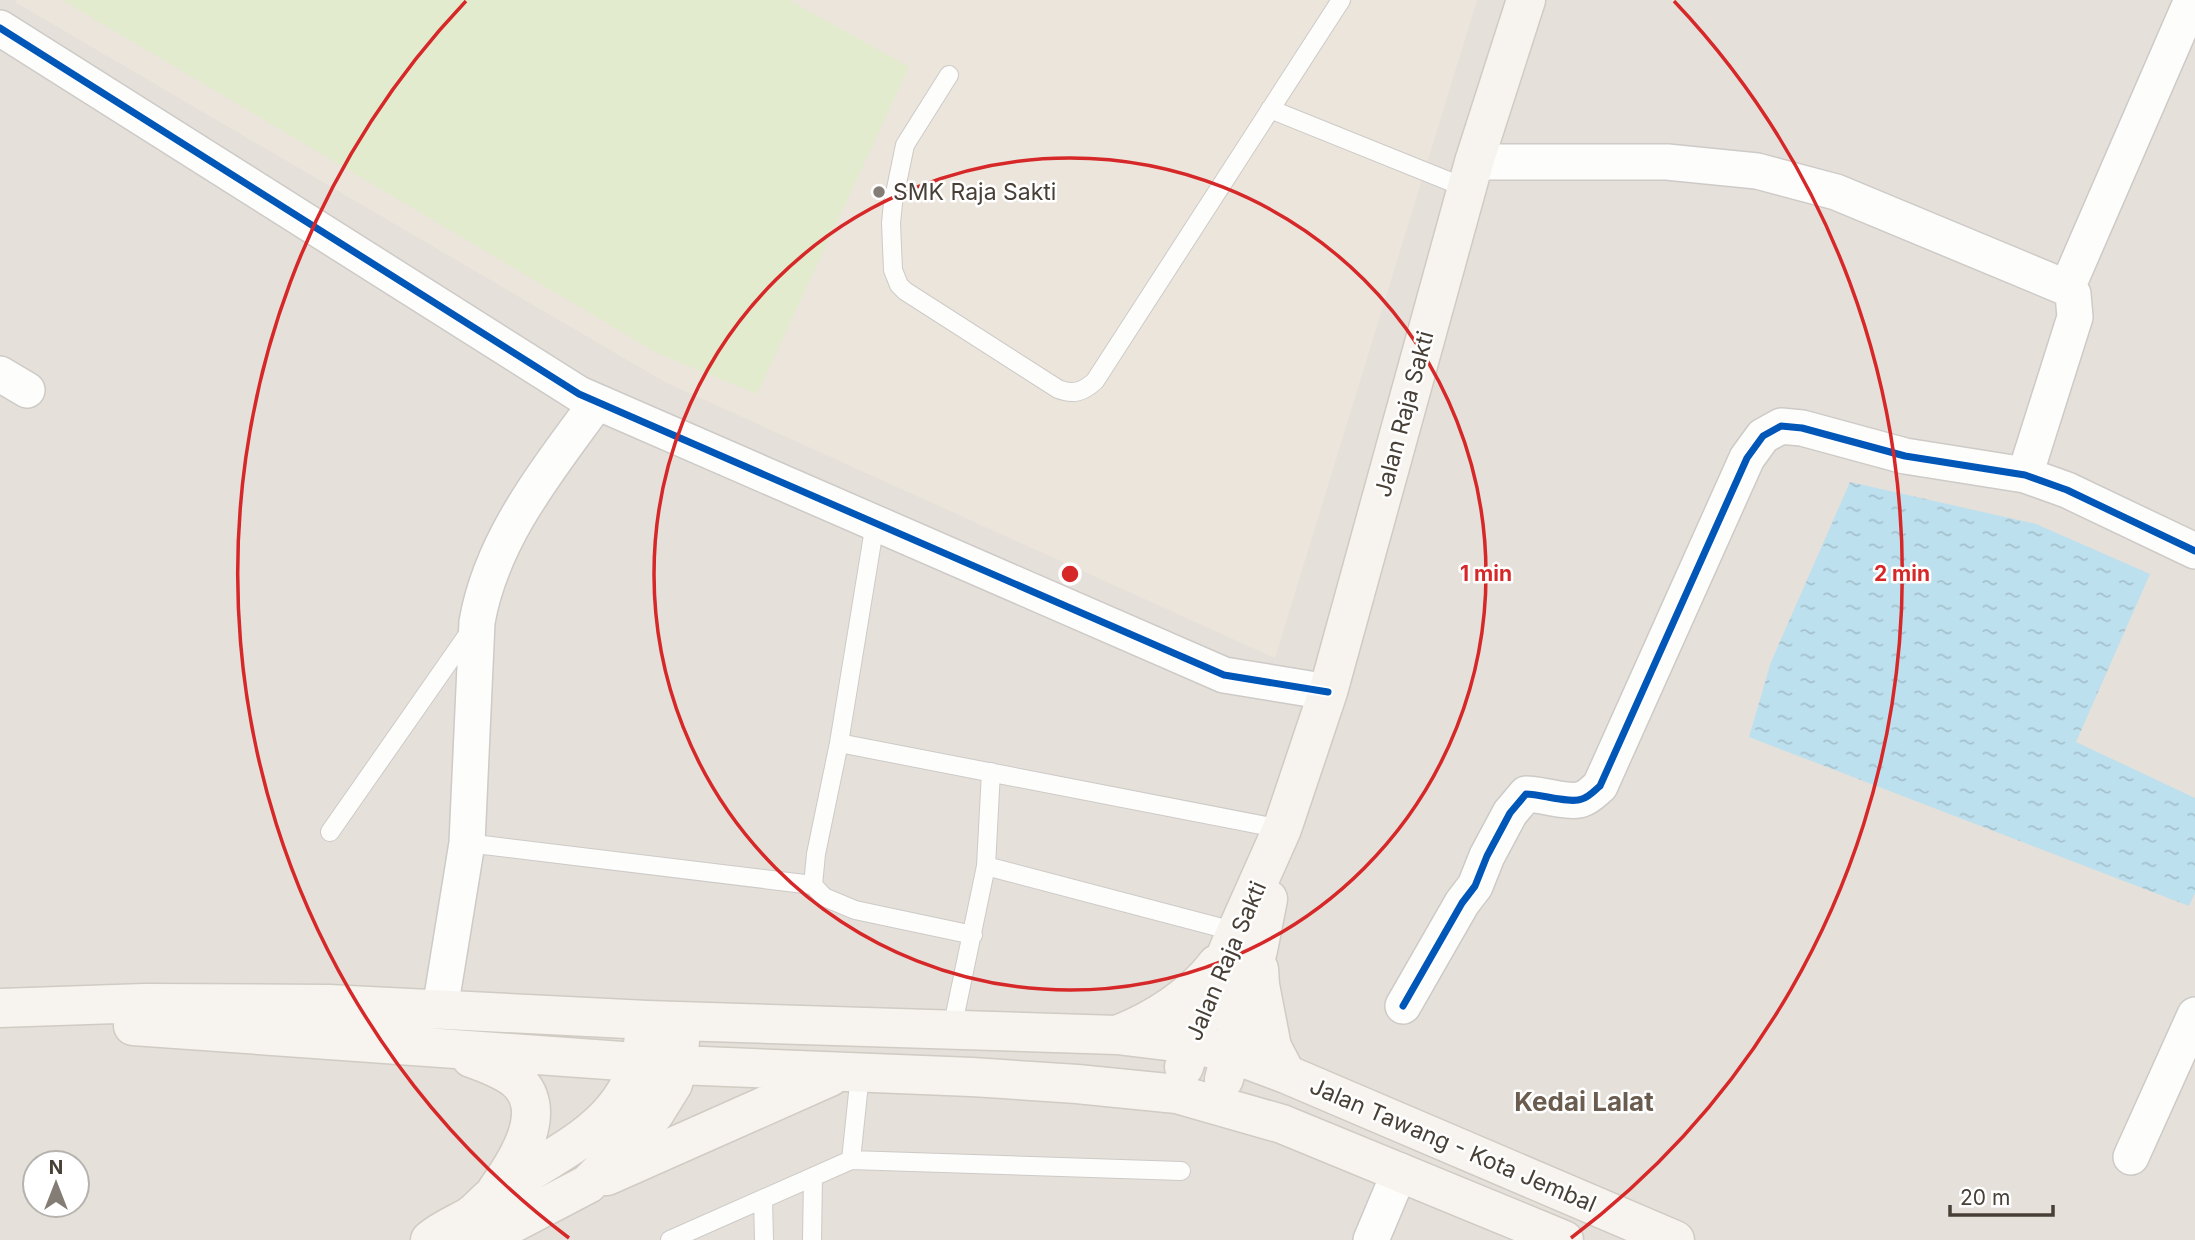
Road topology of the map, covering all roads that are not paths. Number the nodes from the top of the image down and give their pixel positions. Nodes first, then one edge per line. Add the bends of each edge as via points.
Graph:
1 (1341, 0) edge
2 (1526, 0) edge
3 (2192, 0) edge
4 (0, 28) edge
5 (948, 75) dead end
6 (1270, 109) junction
7 (1470, 175) junction
8 (2067, 288) junction
9 (597, 402) junction
10 (2025, 475) junction
11 (875, 523) junction
12 (2195, 551) edge
13 (477, 622) junction
14 (1328, 692) junction
15 (839, 743) junction
16 (990, 772) junction
17 (1282, 829) junction
18 (330, 832) dead end
19 (467, 843) junction
20 (986, 866) junction
21 (813, 884) junction
22 (973, 934) junction
23 (1242, 943) junction
24 (1403, 1006) dead end
25 (0, 1009) edge
26 (440, 1009) junction
27 (2195, 1015) edge
28 (664, 1020) junction
29 (952, 1030) junction
30 (1117, 1035) junction
31 (1191, 1044) junction
32 (447, 1048) junction
33 (1230, 1053) junction
34 (641, 1062) junction
35 (678, 1065) junction
36 (849, 1073) junction
37 (1286, 1074) junction
38 (1177, 1094) junction
39 (1219, 1105) junction
40 (2131, 1157) dead end
41 (851, 1160) junction
42 (1181, 1171) dead end
43 (1400, 1171) junction
44 (813, 1177) junction
45 (587, 1184) junction
46 (493, 1196) junction
47 (763, 1199) junction
48 (1541, 1236) edge
49 (430, 1240) edge
50 (481, 1240) edge
51 (670, 1240) edge
52 (764, 1240) edge
53 (812, 1240) edge
54 (1371, 1240) edge
55 (1675, 1240) edge

1 - 6 lane
2 - 7 main road, Jalan Raja Sakti
3 - 8 street
4 - 9 street
5 - 6 lane via 905,145 891,216 895,278 905,291 1068,393 1095,381
6 - 7 lane
7 - 8 street via 1667,162 1757,171 1836,192
7 - 14 main road, Jalan Raja Sakti
8 - 10 street via 2073,294 2075,317
9 - 11 street
9 - 13 street via 525,503 489,572
10 - 12 street
10 - 24 street via 1905,456 1802,428 1781,426 1763,436 1747,458 1600,786 1574,802 1541,794 1526,794 1518,802 1475,886
11 - 14 street via 1224,675
11 - 15 lane
13 - 18 lane
13 - 19 street
14 - 17 main road, Jalan Raja Sakti
15 - 16 lane
15 - 21 lane
16 - 17 lane
16 - 20 lane
17 - 23 main road, Jalan Raja Sakti
19 - 21 lane
19 - 26 street
20 - 22 lane
20 - 23 lane
21 - 22 lane via 824,897 855,910
22 - 29 lane
23 - 30 main road via 1204,981 1144,1024
23 - 31 main road, Jalan Raja Sakti
23 - 33 main road, Jalan Raja Sakti
23 - 37 main road via 1260,985 1272,1047
25 - 26 main road, Jalan Tawang - Kota Jembal via 145,1003
25 - 32 main road, Jalan Tawang - Kota Jembal via 145,1028
26 - 28 main road, Jalan Tawang - Kota Jembal
27 - 40 street
28 - 29 main road, Jalan Tawang - Kota Jembal
28 - 34 main road
28 - 35 main road
29 - 30 main road, Jalan Tawang - Kota Jembal
30 - 31 main road, Jalan Tawang - Kota Jembal
31 - 33 main road, Jalan Tawang - Kota Jembal
31 - 38 main road, Jalan Raja Sakti
32 - 34 main road, Jalan Tawang - Kota Jembal
32 - 46 main road via 516,1080 526,1094 530,1114 527,1138
33 - 37 main road, Jalan Tawang - Kota Jembal
33 - 39 main road, Jalan Raja Sakti
34 - 35 main road, Jalan Tawang - Kota Jembal
34 - 46 main road via 632,1085 611,1113 563,1153
35 - 36 main road, Jalan Tawang - Kota Jembal
35 - 45 main road via 673,1084 655,1113
36 - 38 main road, Jalan Tawang - Kota Jembal via 972,1077
36 - 41 lane
36 - 45 main road
37 - 55 main road, Jalan Tawang - Kota Jembal
38 - 39 main road, Jalan Tawang - Kota Jembal
39 - 43 main road, Jalan Tawang - Kota Jembal via 1282,1124
41 - 42 lane
41 - 44 lane
43 - 48 main road, Jalan Tawang - Kota Jembal
43 - 54 street
44 - 47 lane
44 - 53 lane
45 - 50 main road
46 - 49 main road
47 - 51 lane
47 - 52 lane

